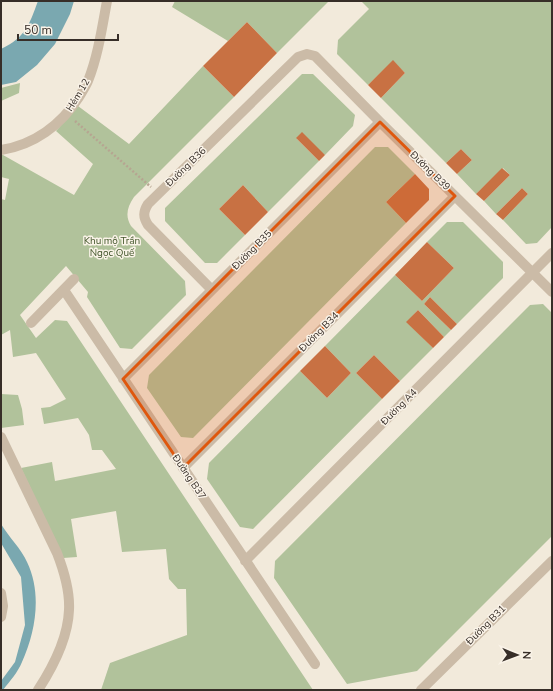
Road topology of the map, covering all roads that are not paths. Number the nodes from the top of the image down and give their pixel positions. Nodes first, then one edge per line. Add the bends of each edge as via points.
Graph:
1 (108, 1) edge
2 (307, 54) joint
3 (380, 122) junction
4 (1, 150) edge
5 (456, 196) junction
6 (552, 253) edge
7 (532, 272) junction
8 (74, 279) dead end
9 (64, 290) junction
10 (212, 290) junction
11 (552, 292) edge
12 (31, 323) dead end
13 (124, 379) junction
14 (1, 438) edge
15 (183, 468) junction
16 (552, 561) edge
17 (245, 562) junction
18 (1, 593) edge
19 (1, 617) edge
20 (315, 664) dead end
21 (38, 690) edge
22 (421, 690) edge

1 - 4 street, Hẻm 12 via 92,70 87,83 67,114 40,137
2 - 3 street, Đường B39 via 315,56
2 - 10 street, Đường B36 via 298,57 144,210 144,218 148,225
3 - 5 street, Đường B39
3 - 10 street, Đường B35
5 - 7 street, Đường B39
5 - 15 street, Đường B34
6 - 7 street, Đường A4
7 - 11 street, Đường B39
7 - 17 street, Đường A4
8 - 9 street
9 - 12 street
9 - 13 street, Đường B37
10 - 13 street, Đường B35
13 - 15 street, Đường B37
14 - 21 street via 57,553 67,589 69,611 65,631 58,655
15 - 17 street, Đường B37
16 - 22 street, Đường B31
17 - 20 street, Đường B37
18 - 19 street

